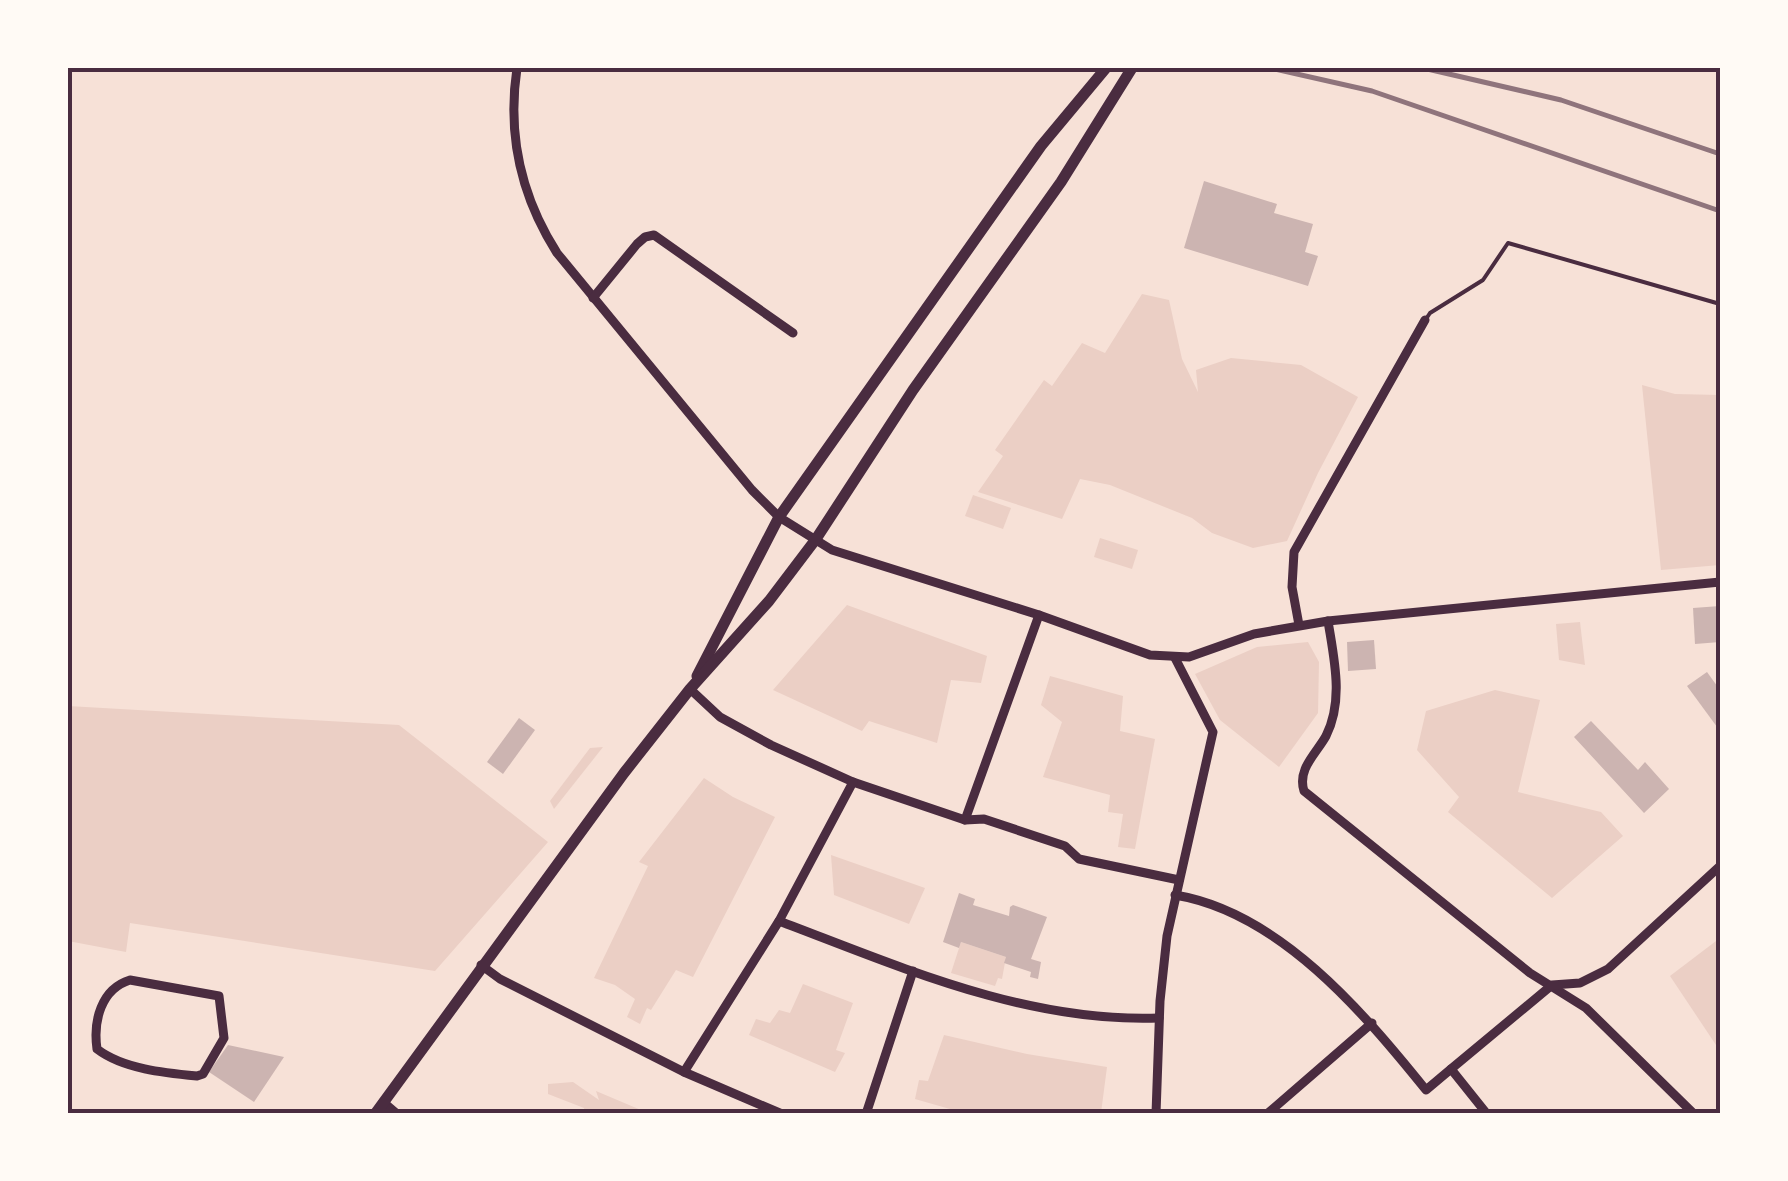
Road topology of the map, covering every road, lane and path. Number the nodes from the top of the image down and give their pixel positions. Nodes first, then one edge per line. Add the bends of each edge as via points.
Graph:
1 (517, 68) edge
2 (1106, 68) edge
3 (1132, 68) edge
4 (593, 298) junction
5 (1720, 304) edge
6 (1425, 320) joint
7 (793, 333) dead end
8 (779, 516) junction
9 (816, 539) junction
10 (1720, 582) edge
11 (1039, 615) junction
12 (1328, 621) junction
13 (1299, 625) junction
14 (1175, 658) junction
15 (690, 688) junction
16 (853, 782) junction
17 (965, 820) junction
18 (1720, 866) edge
19 (1179, 880) junction
20 (1176, 894) junction
21 (779, 921) junction
22 (481, 965) junction
23 (912, 972) junction
24 (1552, 985) junction
25 (1159, 1018) junction
26 (1372, 1023) junction
27 (224, 1038) joint
28 (1451, 1069) junction
29 (684, 1072) junction
30 (383, 1102) junction
31 (1478, 1104) junction
32 (375, 1114) edge
33 (398, 1114) edge
34 (782, 1114) edge
35 (866, 1114) edge
36 (1156, 1114) edge
37 (1267, 1114) edge
38 (1467, 1114) edge
39 (1487, 1114) edge
40 (1694, 1114) edge

1 - 4 street via 514,134 526,194 557,253
2 - 8 main road via 1041,146
3 - 9 main road
4 - 7 street via 637,244 654,236
4 - 8 street
5 - 6 lane via 1508,243 1483,280
6 - 13 street via 1294,552
8 - 9 street
8 - 15 main road
9 - 11 street via 832,550
9 - 15 main road
10 - 12 street
11 - 14 street
11 - 17 street
12 - 13 street
12 - 24 street via 1336,714 1304,770 1304,791
13 - 14 street
14 - 19 street via 1213,732
15 - 16 street via 720,717
15 - 22 main road
16 - 17 street
16 - 21 street
17 - 19 street via 984,819 1064,846 1079,859
18 - 24 street via 1608,969 1580,983
19 - 20 street
20 - 25 street
20 - 26 street via 1238,913
21 - 23 street
21 - 29 street
22 - 29 street
22 - 30 main road
23 - 25 street via 1027,1005
23 - 35 street
24 - 28 street
24 - 40 street via 1586,1008
25 - 36 street
26 - 28 street via 1426,1090
26 - 37 street
27 - 27 street via 219,996 130,980 103,1001 96,1043 116,1059 196,1076
28 - 31 street
29 - 34 street
30 - 32 main road
30 - 33 street
31 - 38 street
31 - 39 street

